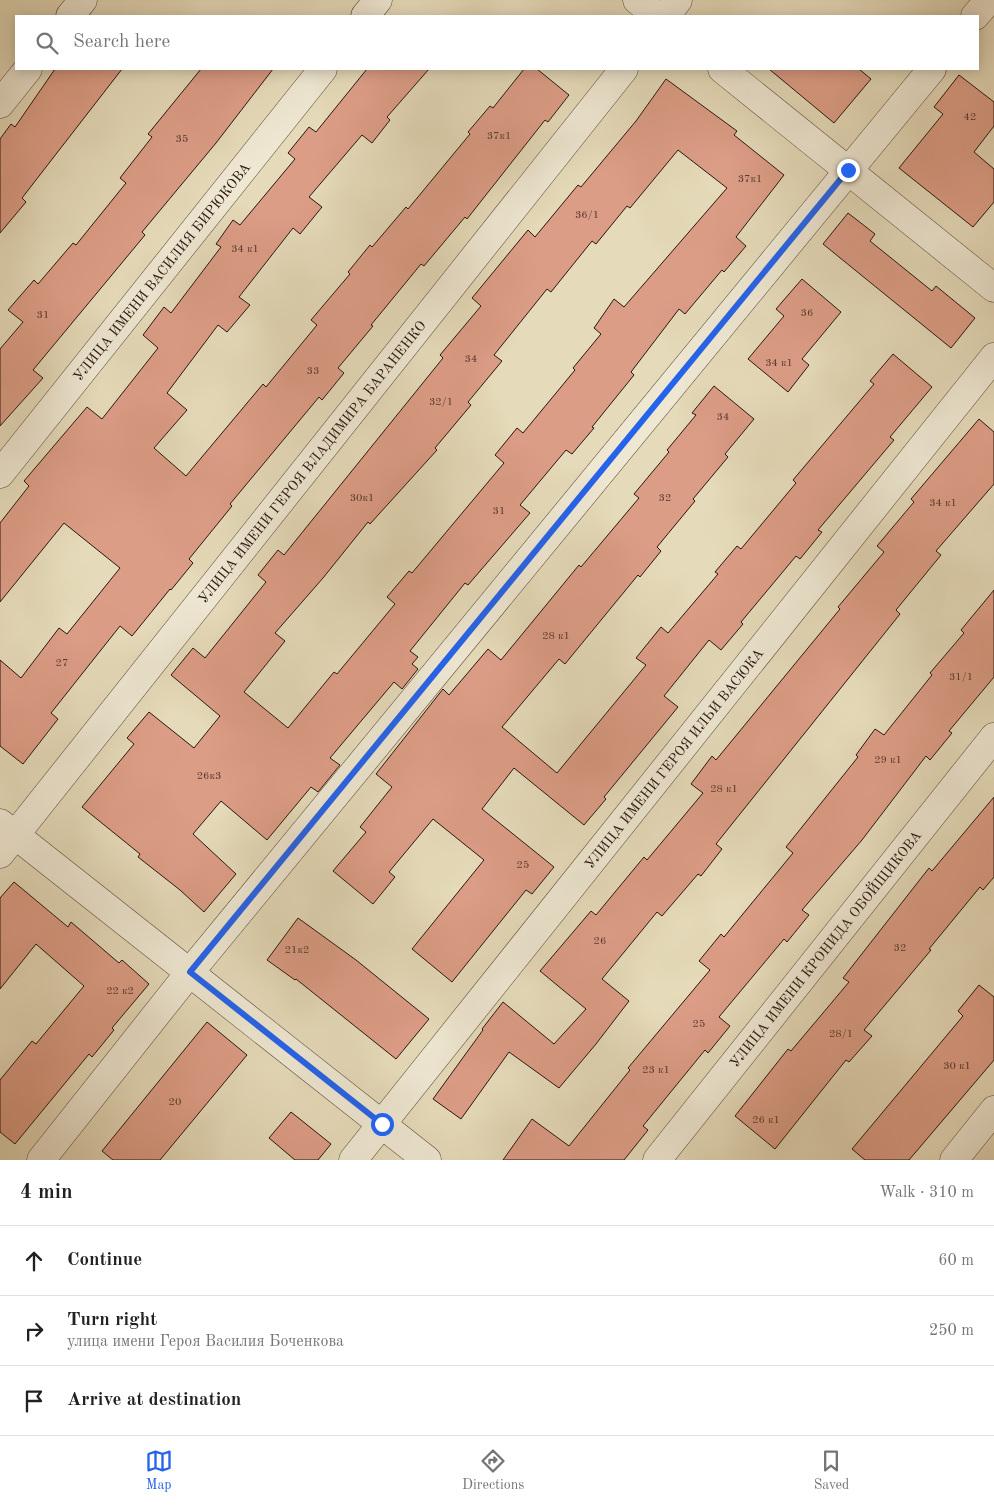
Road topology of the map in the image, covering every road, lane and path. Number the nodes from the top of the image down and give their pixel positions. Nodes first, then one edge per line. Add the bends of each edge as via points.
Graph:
1 (83, 0) edge
2 (378, 0) edge
3 (637, 0) edge
4 (678, 0) edge
5 (988, 0) edge
6 (71, 15) edge
7 (366, 15) edge
8 (656, 15) edge
9 (667, 15) edge
10 (976, 15) edge
11 (27, 70) edge
12 (322, 70) edge
13 (623, 70) edge
14 (723, 70) edge
15 (931, 70) edge
16 (0, 104) edge
17 (848, 170) junction
18 (994, 288) edge
19 (994, 356) edge
20 (0, 474) edge
21 (994, 737) edge
22 (5, 837) edge
23 (190, 972) junction
24 (994, 1110) edge
25 (382, 1124) junction
26 (41, 1160) edge
27 (353, 1160) edge
28 (427, 1160) edge
29 (657, 1160) edge
30 (954, 1160) edge

1 - 6 street
2 - 7 street
3 - 8 street
4 - 9 street
5 - 10 street
11 - 16 street
12 - 20 street, УЛИЦА ИМЕНИ ВАСИЛИЯ БИРЮКОВА
13 - 22 street, УЛИЦА ИМЕНИ ГЕРОЯ ВЛАДИМИРА БАРАНЕНКО
14 - 17 street
15 - 17 street
17 - 18 street
17 - 23 street
19 - 25 street, УЛИЦА ИМЕНИ ГЕРОЯ ИЛЬИ ВАСЮКА
21 - 29 street, УЛИЦА ИМЕНИ КРОНИДА ОБОЙЩИКОВА
22 - 23 street
23 - 25 street
23 - 26 street
24 - 30 street
25 - 27 street, УЛИЦА ИМЕНИ ГЕРОЯ ИЛЬИ ВАСЮКА
25 - 28 street

